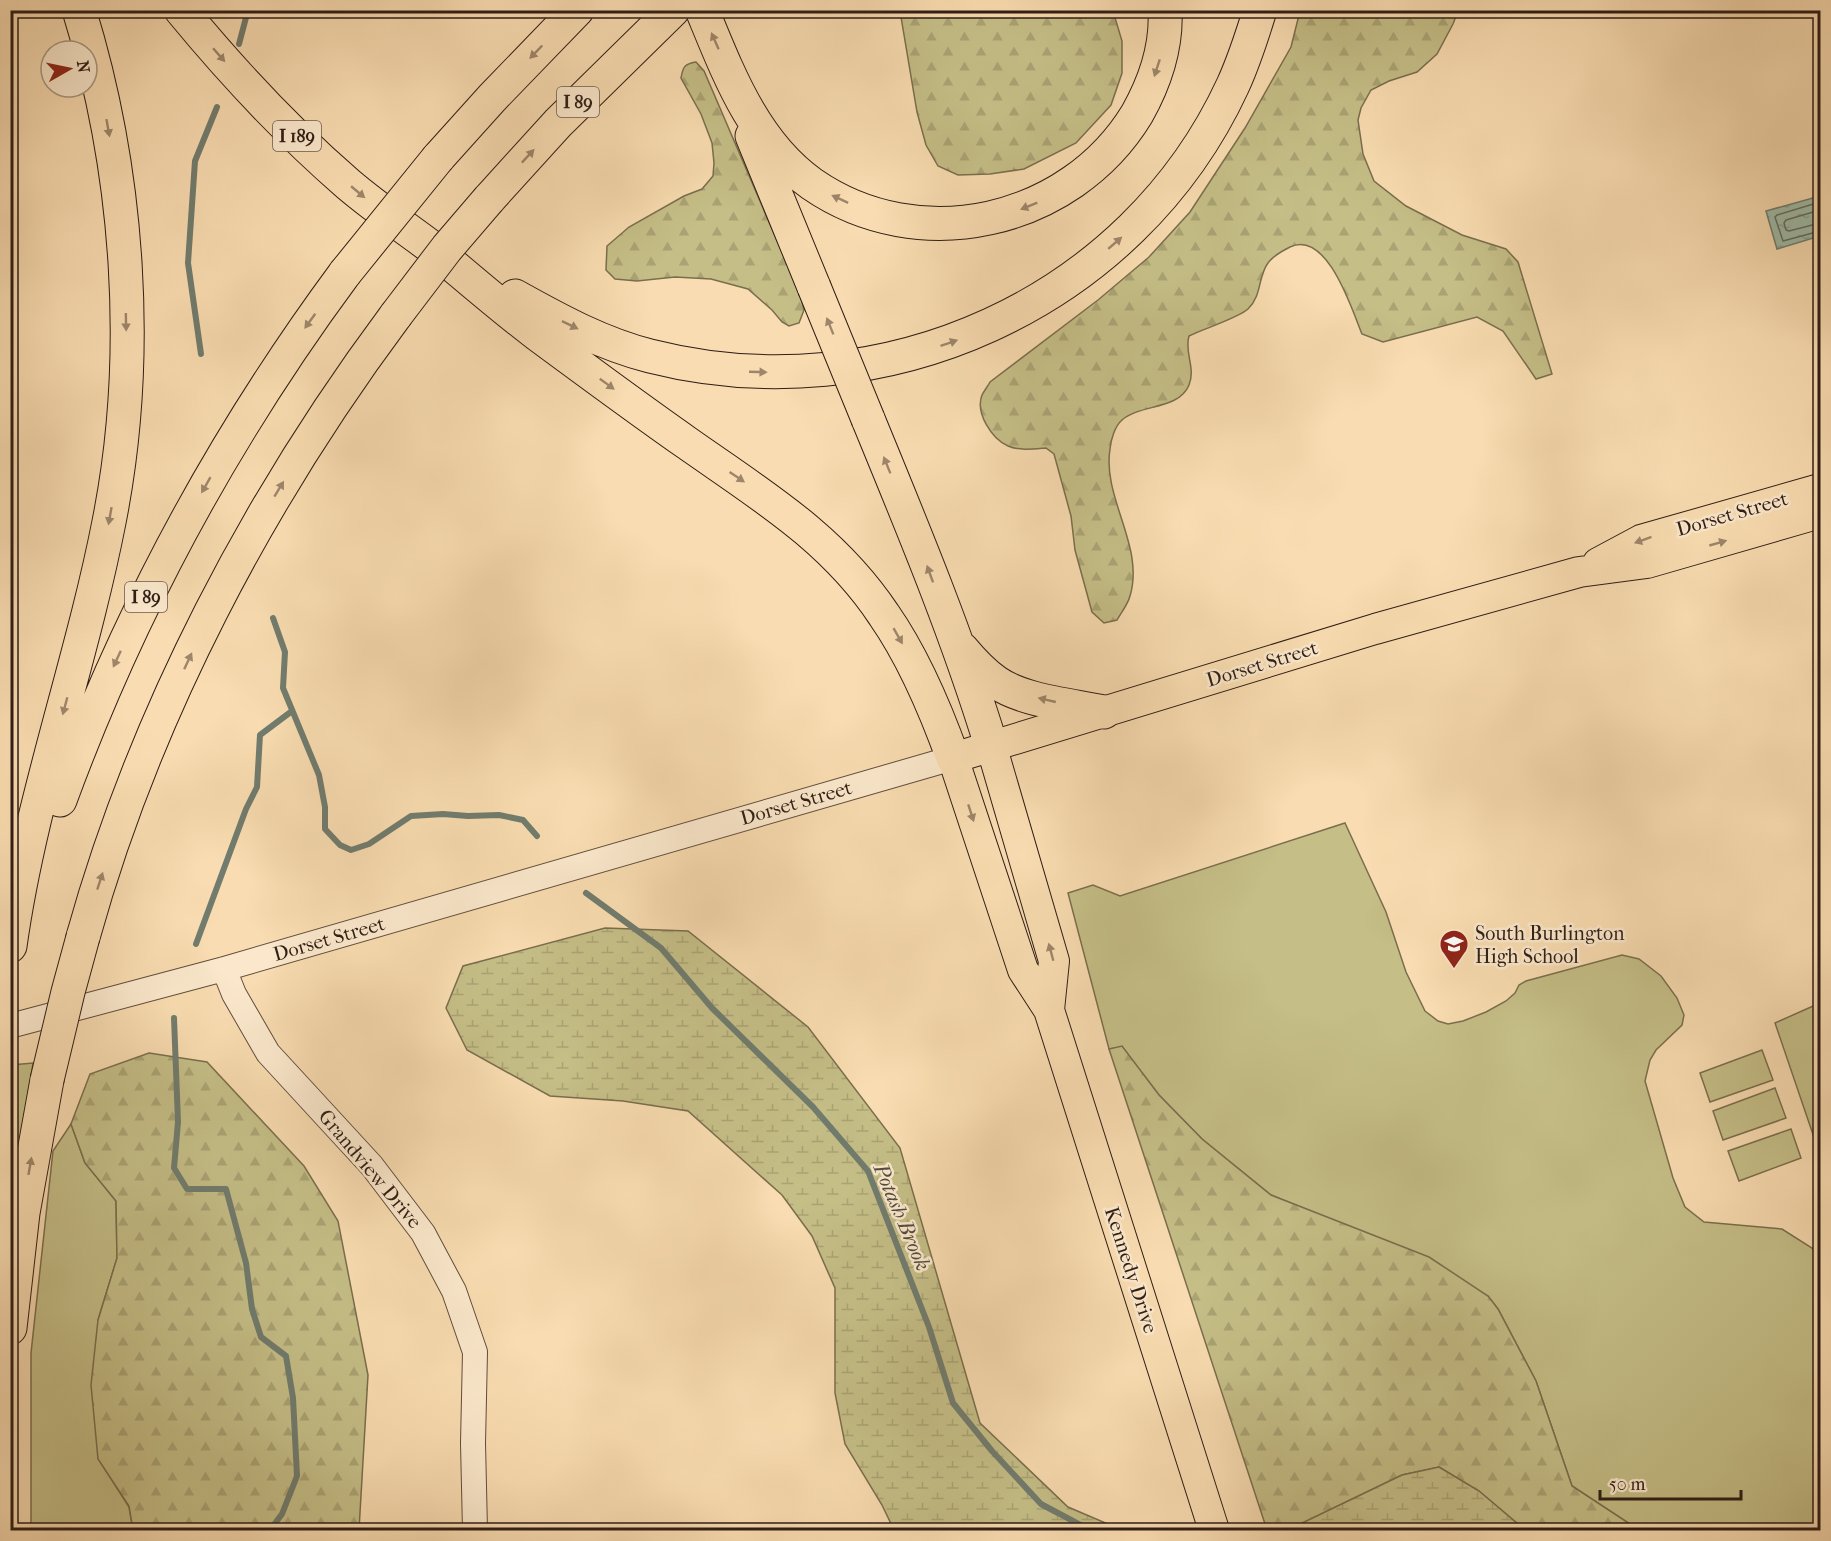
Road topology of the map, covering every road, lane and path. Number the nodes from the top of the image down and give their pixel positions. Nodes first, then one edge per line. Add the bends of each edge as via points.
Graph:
1 (79, 10) edge
2 (181, 10) edge
3 (577, 10) edge
4 (673, 10) edge
5 (702, 10) edge
6 (1165, 10) edge
7 (1260, 10) edge
8 (729, 72) junction
9 (428, 245) junction
10 (1821, 489) edge
11 (1821, 513) edge
12 (1579, 572) junction
13 (951, 629) junction
14 (1104, 712) junction
15 (991, 745) junction
16 (953, 758) junction
17 (10, 946) edge
18 (10, 952) edge
19 (224, 969) junction
20 (1048, 1010) junction
21 (10, 1026) edge
22 (10, 1328) edge
23 (475, 1530) edge
24 (1214, 1530) edge

1 -> 17 highway via 104,107 120,214 126,324 123,428 103,552 29,841
2 -> 9 highway, I 189 via 248,88 313,152 373,205
3 -> 18 highway, I 89, bridge via 438,158 345,273 238,431 157,576 104,687 38,862
22 -> 4 highway, I 89, bridge via 23,1213 47,1080 83,937 117,831 167,705 210,615 309,439 447,248 558,123
8 -> 5 highway
6 -> 8 highway via 1162,52 1151,87 1132,121 1108,151 1081,177 1033,206 966,223 897,218 861,209 821,189 775,150 749,112
9 -> 7 highway via 572,327 671,361 736,371 799,373 909,356 952,342 1020,311 1078,273 1126,233 1172,183 1219,113 1246,56
13 -> 8 highway, bridge
9 -> 16 highway via 536,333 765,496 829,548 892,627 926,691
10 -> 12 main road, Dorset Street via 1641,540
12 -> 11 main road, Dorset Street via 1647,563
12 - 14 main road, Dorset Street
14 -> 13 highway via 1018,693 997,683 969,658
13 - 15 highway
14 - 15 main road, Dorset Street
15 - 16 main road, Dorset Street
20 -> 15 main road, Kennedy Drive via 1054,962
16 - 19 street, Dorset Street
16 -> 20 main road, Kennedy Drive via 1023,970
19 - 21 street, Dorset Street
19 - 23 street, Grandview Drive via 268,1053 372,1166 423,1233 454,1291 475,1352
20 - 24 main road, Kennedy Drive

